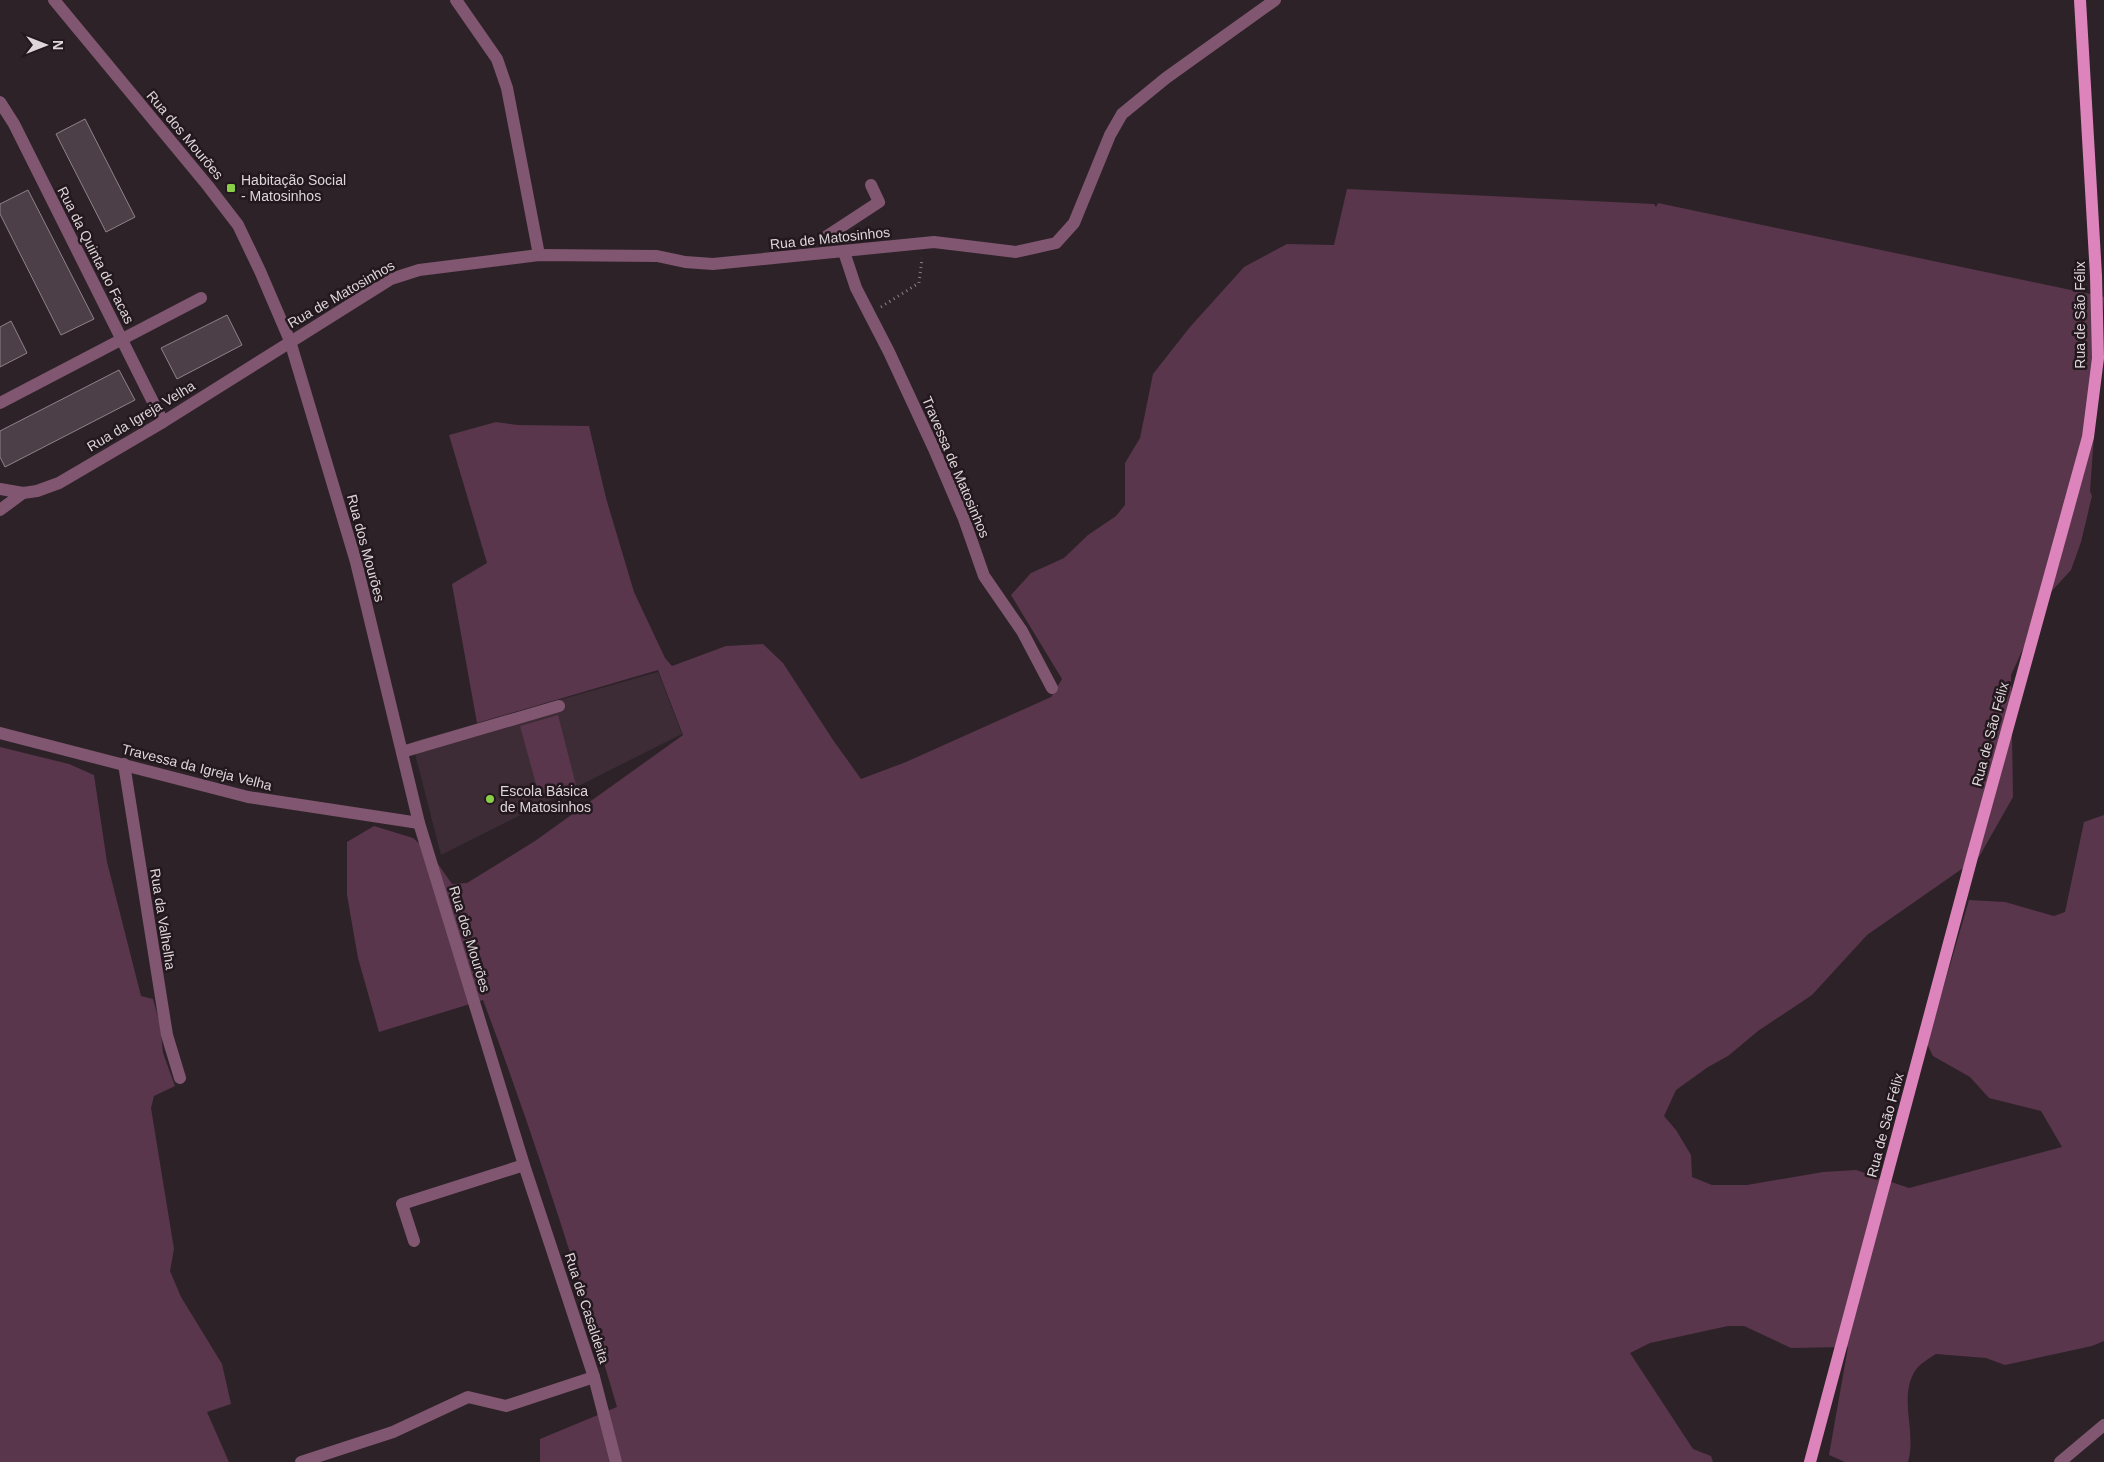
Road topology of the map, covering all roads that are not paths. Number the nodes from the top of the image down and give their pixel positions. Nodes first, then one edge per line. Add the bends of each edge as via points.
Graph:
1 (54, 0) edge
2 (456, 0) edge
3 (1275, 0) edge
4 (2080, 0) edge
5 (0, 102) edge
6 (871, 185) dead end
7 (824, 238) dead end
8 (844, 252) junction
9 (539, 255) junction
10 (2100, 278) edge
11 (201, 298) dead end
12 (122, 339) junction
13 (290, 341) junction
14 (0, 402) edge
15 (163, 422) junction
16 (0, 489) edge
17 (23, 493) junction
18 (0, 510) edge
19 (1052, 688) dead end
20 (559, 706) dead end
21 (0, 733) edge
22 (402, 752) junction
23 (124, 764) junction
24 (419, 823) junction
25 (180, 1078) dead end
26 (524, 1165) junction
27 (414, 1241) dead end
28 (594, 1377) junction
29 (2104, 1425) edge
30 (301, 1462) edge
31 (616, 1462) edge
32 (1810, 1462) edge
33 (2060, 1462) edge

1 - 13 street, Rua dos Mourões via 238,225
2 - 9 street via 497,59 507,88
3 - 8 street, Rua de Matosinhos via 1166,78 1122,114 1074,223 1056,243 1016,252 934,242
4 - 10 main road, Rua de São Félix
5 - 12 street, Rua da Quinta do Facas
6 - 7 street via 879,202
8 - 9 street, Rua de Matosinhos via 713,264 657,256
8 - 19 street, Travessa de Matosinhos via 856,288 934,449 984,576 1022,631
9 - 13 street, Rua de Matosinhos via 404,274
10 - 32 main road, Rua de São Félix via 2098,358 2088,437
11 - 12 street
12 - 14 street
12 - 15 street, Rua da Quinta do Facas
13 - 15 street, Rua da Igreja Velha
13 - 22 street, Rua dos Mourões via 356,562
15 - 17 street, Rua da Igreja Velha via 59,483
16 - 17 street, Rua da Igreja Velha
17 - 18 street
20 - 22 street
21 - 23 street, Travessa da Igreja Velha
22 - 24 street, Rua dos Mourões
23 - 24 street, Travessa da Igreja Velha via 248,797
23 - 25 street, Rua da Valhelha via 167,1035
24 - 26 street, Rua dos Mourões
26 - 27 street via 402,1204
26 - 28 street, Rua de Casaldeita
28 - 30 street via 506,1406 468,1397 393,1432
28 - 31 street, Rua de Casaldeita
29 - 33 street

